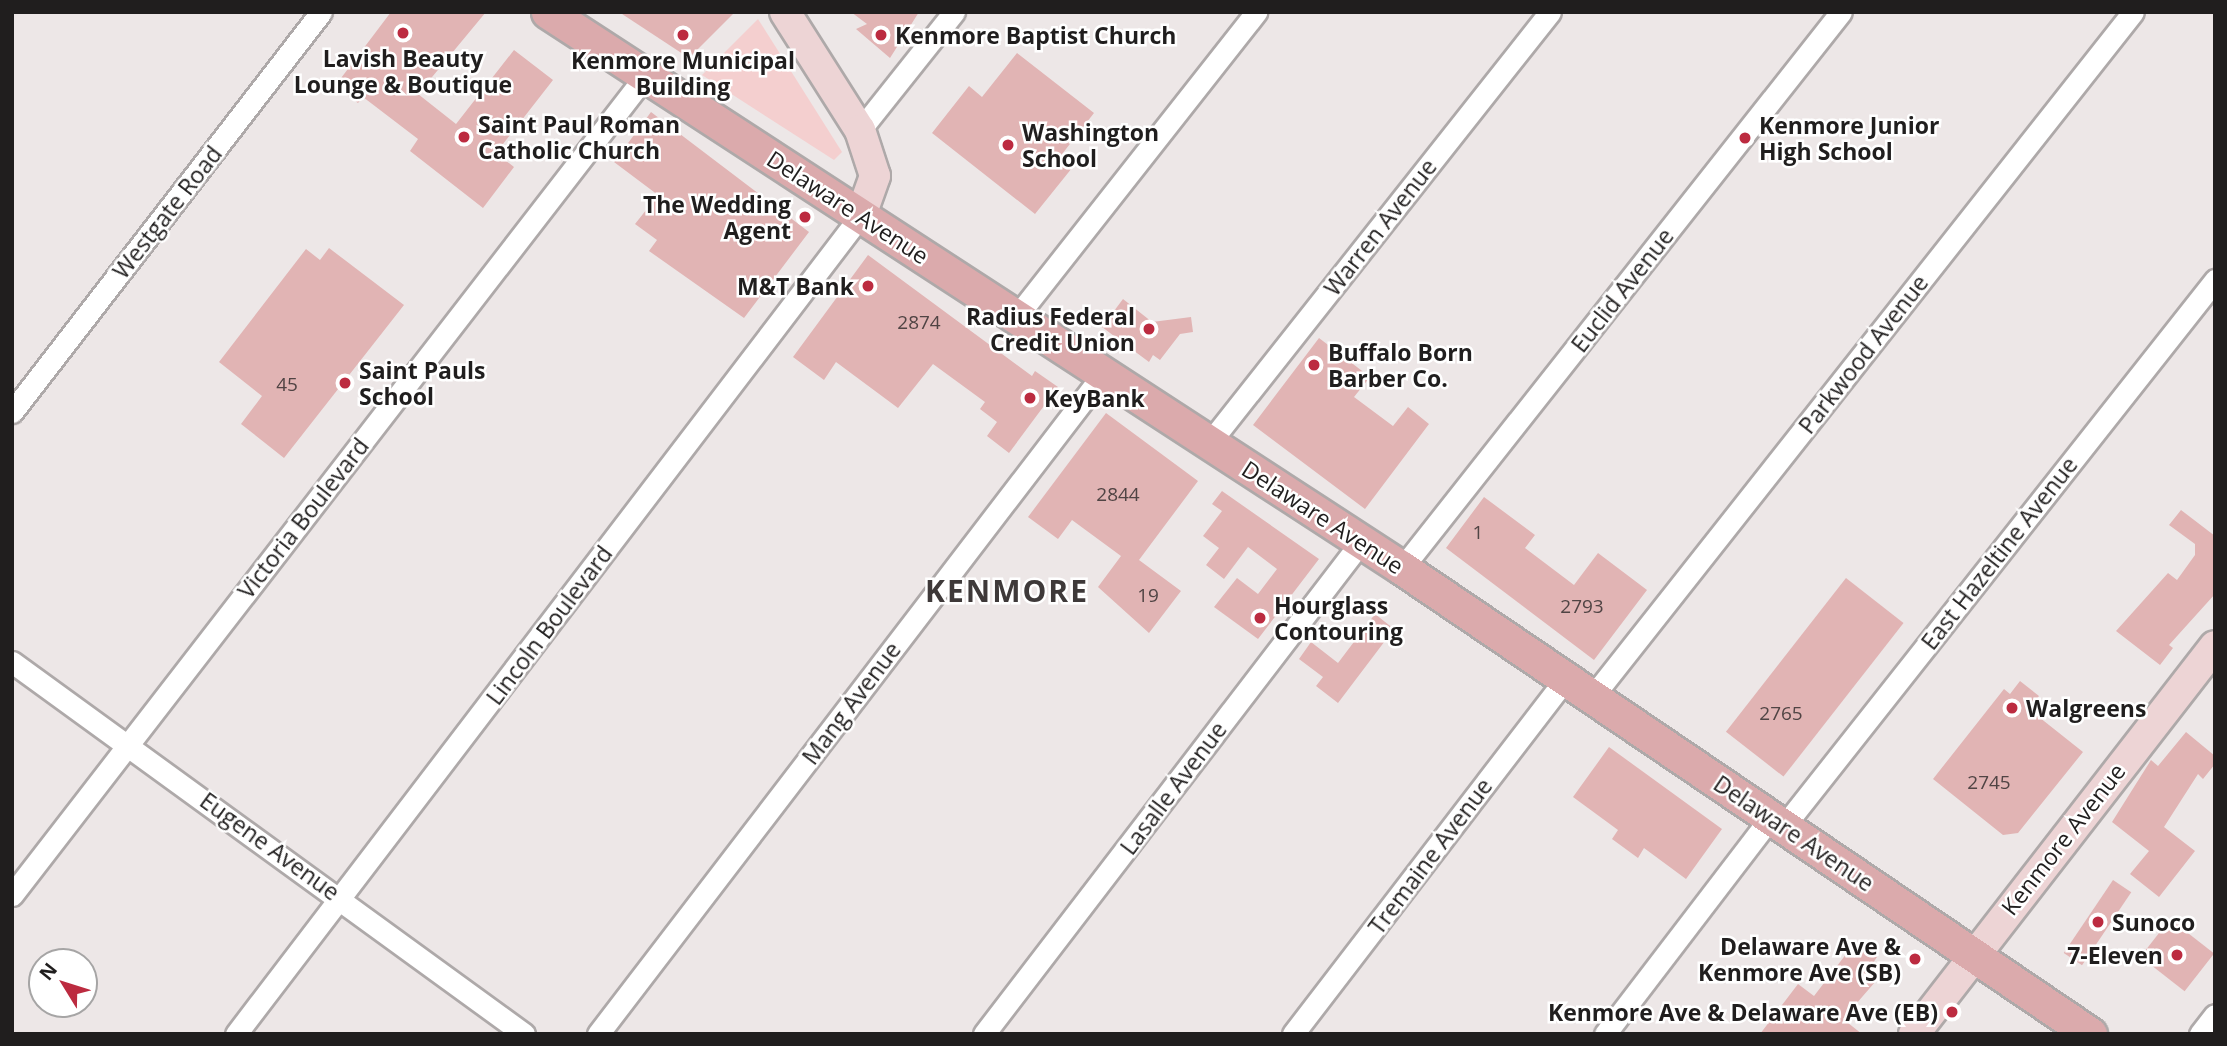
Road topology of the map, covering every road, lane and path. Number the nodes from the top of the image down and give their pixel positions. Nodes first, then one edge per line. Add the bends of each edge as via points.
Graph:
1 (321, 12) edge
2 (548, 12) edge
3 (785, 12) edge
4 (954, 12) edge
5 (1256, 12) edge
6 (1550, 12) edge
7 (1841, 12) edge
8 (2133, 12) edge
9 (646, 75) junction
10 (860, 130) junction
11 (861, 215) junction
12 (2215, 280) edge
13 (1017, 316) junction
14 (1104, 373) junction
15 (12, 412) edge
16 (1210, 442) junction
17 (1362, 542) junction
18 (1402, 568) junction
19 (2215, 646) edge
20 (12, 662) edge
21 (1566, 678) junction
22 (1593, 696) junction
23 (128, 745) junction
24 (1777, 821) junction
25 (12, 895) edge
26 (341, 897) junction
27 (1972, 955) junction
28 (2215, 1016) edge
29 (236, 1034) edge
30 (524, 1034) edge
31 (598, 1034) edge
32 (984, 1034) edge
33 (1293, 1034) edge
34 (1605, 1034) edge
35 (1914, 1034) edge
36 (2090, 1034) edge
37 (2200, 1034) edge

1 - 15 street, Westgate Road
2 - 9 main road, Delaware Avenue
3 - 10 main road
4 - 10 street
5 - 13 street
6 - 16 street, Warren Avenue
7 - 18 street, Euclid Avenue
8 - 22 street, Parkwood Avenue
9 - 11 main road, Delaware Avenue
9 - 23 street, Victoria Boulevard
10 - 11 main road via 876,176
11 - 13 main road, Delaware Avenue
11 - 26 street, Lincoln Boulevard
12 - 24 street, East Hazeltine Avenue
13 - 14 main road, Delaware Avenue
14 - 16 main road, Delaware Avenue
14 - 31 street, Mang Avenue
16 - 17 main road, Delaware Avenue
17 - 18 main road, Delaware Avenue
17 - 32 street, Lasalle Avenue
18 - 21 main road, Delaware Avenue
19 - 27 main road, Kenmore Avenue
20 - 23 street, Eugene Avenue
21 - 22 main road, Delaware Avenue
21 - 33 street, Tremaine Avenue
22 - 24 main road, Delaware Avenue
23 - 25 street, Victoria Boulevard
23 - 26 street, Eugene Avenue
24 - 27 main road, Delaware Avenue
24 - 34 street, East Hazeltine Avenue
26 - 29 street, Lincoln Boulevard
26 - 30 street, Eugene Avenue
27 - 35 main road, Kenmore Avenue
27 - 36 main road, Delaware Avenue
28 - 37 street

